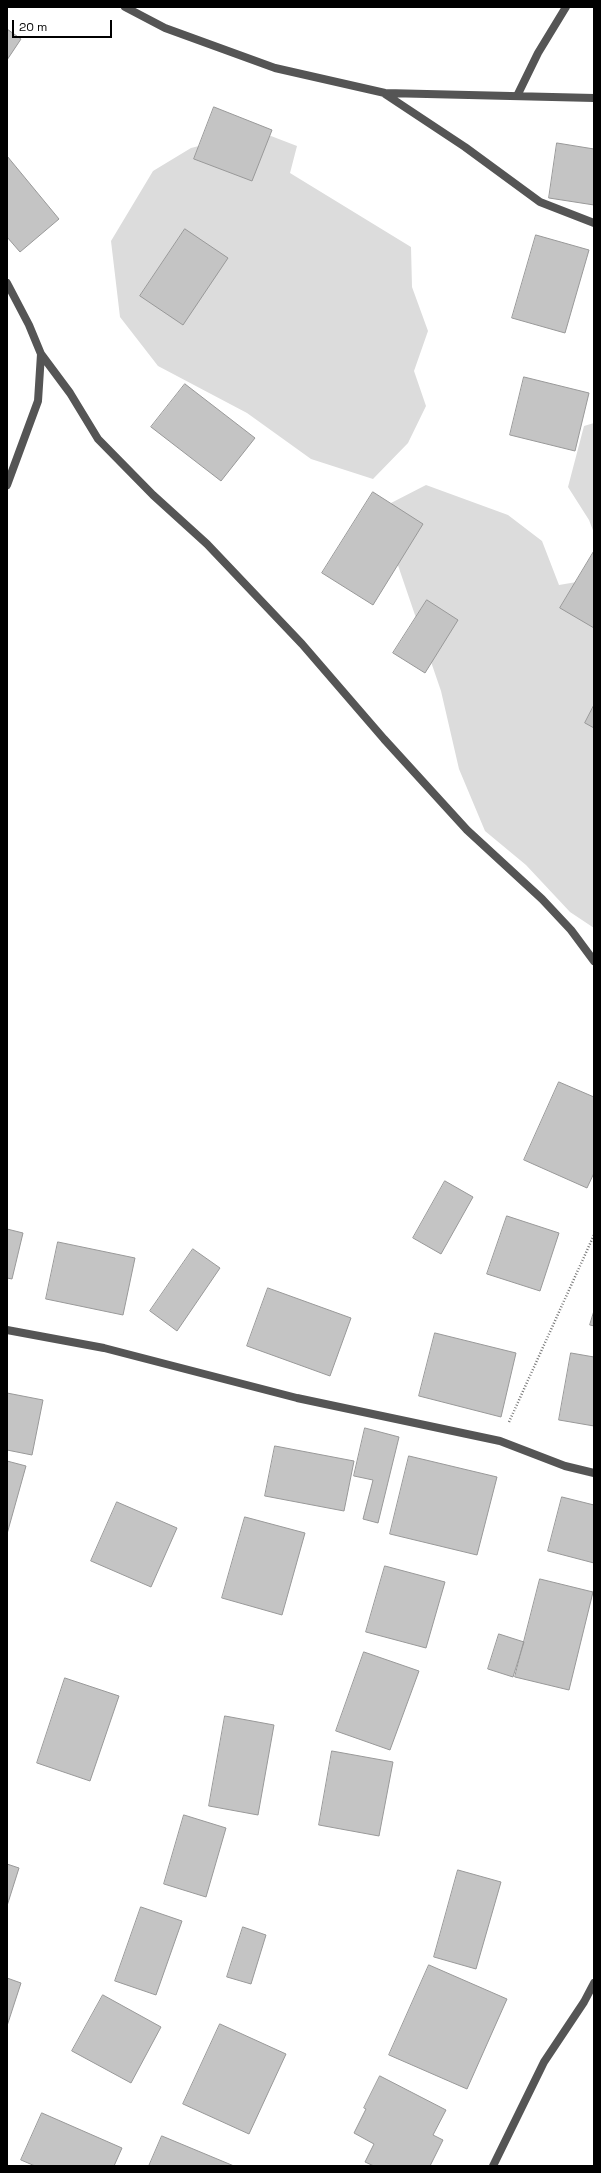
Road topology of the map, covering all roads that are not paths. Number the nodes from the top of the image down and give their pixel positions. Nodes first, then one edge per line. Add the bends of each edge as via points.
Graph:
1 (125, 7) edge
2 (566, 7) edge
3 (385, 93) junction
4 (517, 96) junction
5 (594, 98) edge
6 (594, 223) edge
7 (7, 283) edge
8 (41, 354) junction
9 (7, 485) edge
10 (594, 961) edge
11 (7, 1330) edge
12 (594, 1473) edge
13 (594, 1983) edge
14 (493, 2166) edge

1 - 3 street via 165,28 275,68
2 - 4 street via 538,53
3 - 4 street
3 - 6 street via 540,202
4 - 5 street
7 - 8 street
8 - 9 street via 38,401
8 - 10 street via 70,393 98,438 153,495 207,544 297,639 462,825 542,899 571,930
11 - 12 street via 104,1348 298,1398 500,1441 565,1466
13 - 14 street via 544,2062

